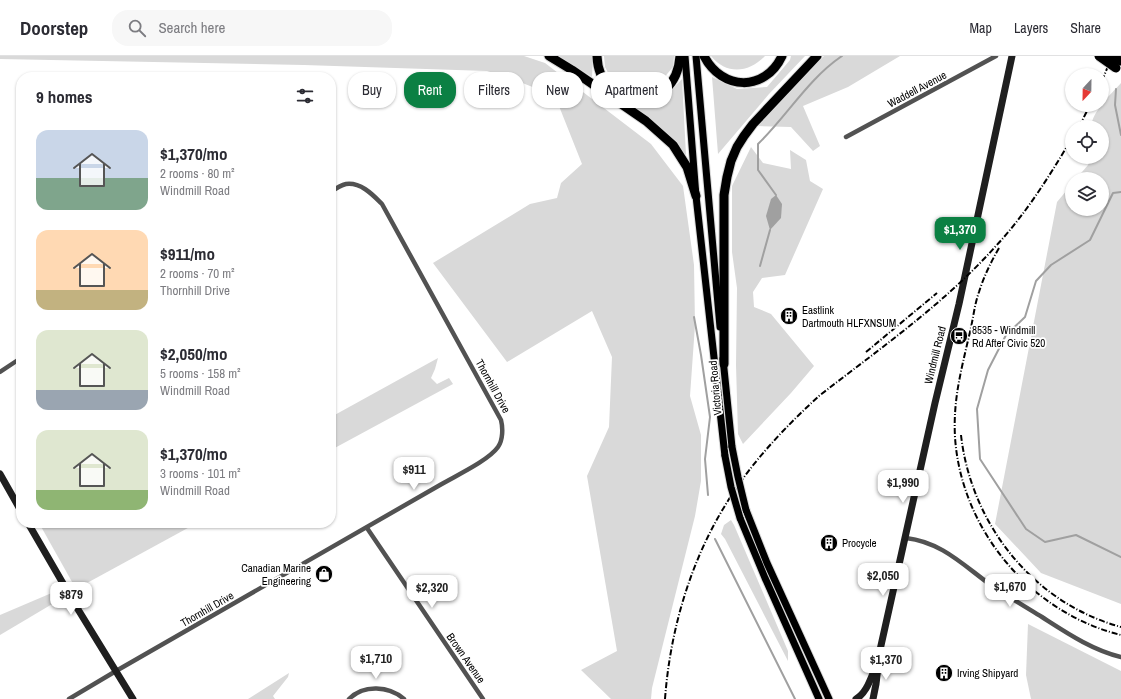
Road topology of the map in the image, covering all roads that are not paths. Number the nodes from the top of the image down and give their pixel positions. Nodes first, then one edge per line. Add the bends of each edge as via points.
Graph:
1 (549, 56) edge
2 (597, 56) edge
3 (680, 56) edge
4 (685, 56) edge
5 (696, 56) edge
6 (704, 56) edge
7 (782, 56) edge
8 (817, 56) edge
9 (996, 56) edge
10 (1011, 56) edge
11 (1099, 56) edge
12 (1108, 56) edge
13 (1119, 67) edge
14 (846, 137) dead end
15 (336, 189) edge
16 (696, 196) junction
17 (16, 361) edge
18 (724, 364) junction
19 (0, 372) edge
20 (0, 474) edge
21 (16, 502) edge
22 (31, 528) edge
23 (367, 528) junction
24 (906, 538) junction
25 (1121, 657) edge
26 (880, 659) junction
27 (116, 671) junction
28 (69, 699) edge
29 (133, 699) edge
30 (349, 699) edge
31 (404, 699) edge
32 (484, 699) edge
33 (819, 699) edge
34 (829, 699) edge
35 (856, 699) edge
36 (873, 699) edge

1 - 16 highway via 646,121 673,146 686,167
2 - 3 highway via 599,70 608,85 626,98 640,100 654,97 667,89 680,67
4 - 16 main road, Victoria Road
5 - 18 main road, Victoria Road
6 - 7 highway via 718,75 740,83 764,78 776,68
8 - 18 highway via 753,124 731,161 724,195
9 - 14 street, Waddell Avenue
10 - 24 main road, Windmill Road
11 - 13 highway, bridge
12 - 13 highway, bridge
15 - 23 street, Thornhill Drive via 346,184 358,186 369,191 382,204 501,420 503,429 498,447 487,458
16 - 33 main road, Victoria Road, bridge via 725,456 731,487 740,518 770,591
17 - 19 street
18 - 34 main road, Victoria Road, bridge via 732,447 746,510 767,563
20 - 21 main road
22 - 27 main road
23 - 27 street, Thornhill Drive
23 - 32 street, Brown Avenue
24 - 25 street via 924,541 939,548 1012,600 1082,642
24 - 26 main road, Windmill Road
26 - 35 main road, Windmill Road via 867,686
26 - 36 main road, Windmill Road
27 - 28 street, Thornhill Drive
27 - 29 main road
30 - 31 street via 366,689 382,688 398,693

